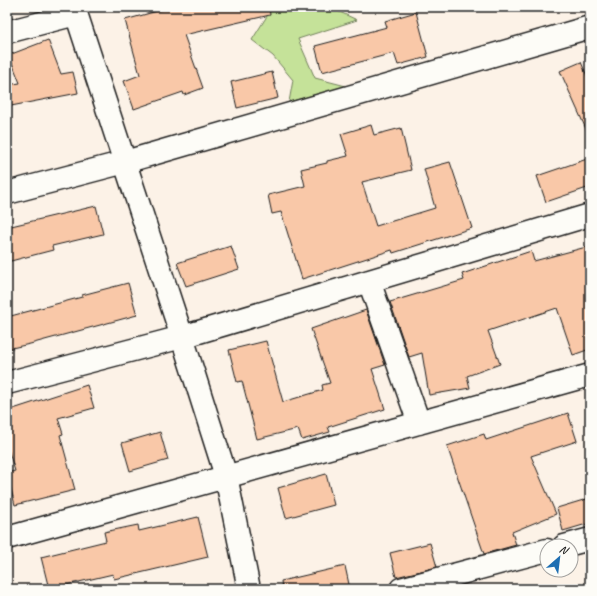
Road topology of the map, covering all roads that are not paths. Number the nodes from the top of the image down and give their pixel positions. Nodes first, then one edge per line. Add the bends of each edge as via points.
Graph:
1 (75, 11) edge
2 (590, 27) edge
3 (7, 32) edge
4 (125, 162) junction
5 (7, 193) edge
6 (590, 215) edge
7 (369, 281) junction
8 (182, 337) junction
9 (590, 375) edge
10 (7, 383) edge
11 (419, 423) junction
12 (226, 476) junction
13 (8, 532) edge
14 (590, 539) edge
15 (579, 542) edge
16 (539, 552) edge
17 (249, 589) edge
18 (400, 589) edge

1 - 3 street
1 - 4 street
2 - 4 street
4 - 5 street
4 - 8 street
6 - 7 street
7 - 8 street
7 - 11 street
8 - 10 street
8 - 12 street
9 - 11 street
11 - 12 street
12 - 13 street
12 - 17 street
14 - 15 street
16 - 18 street

